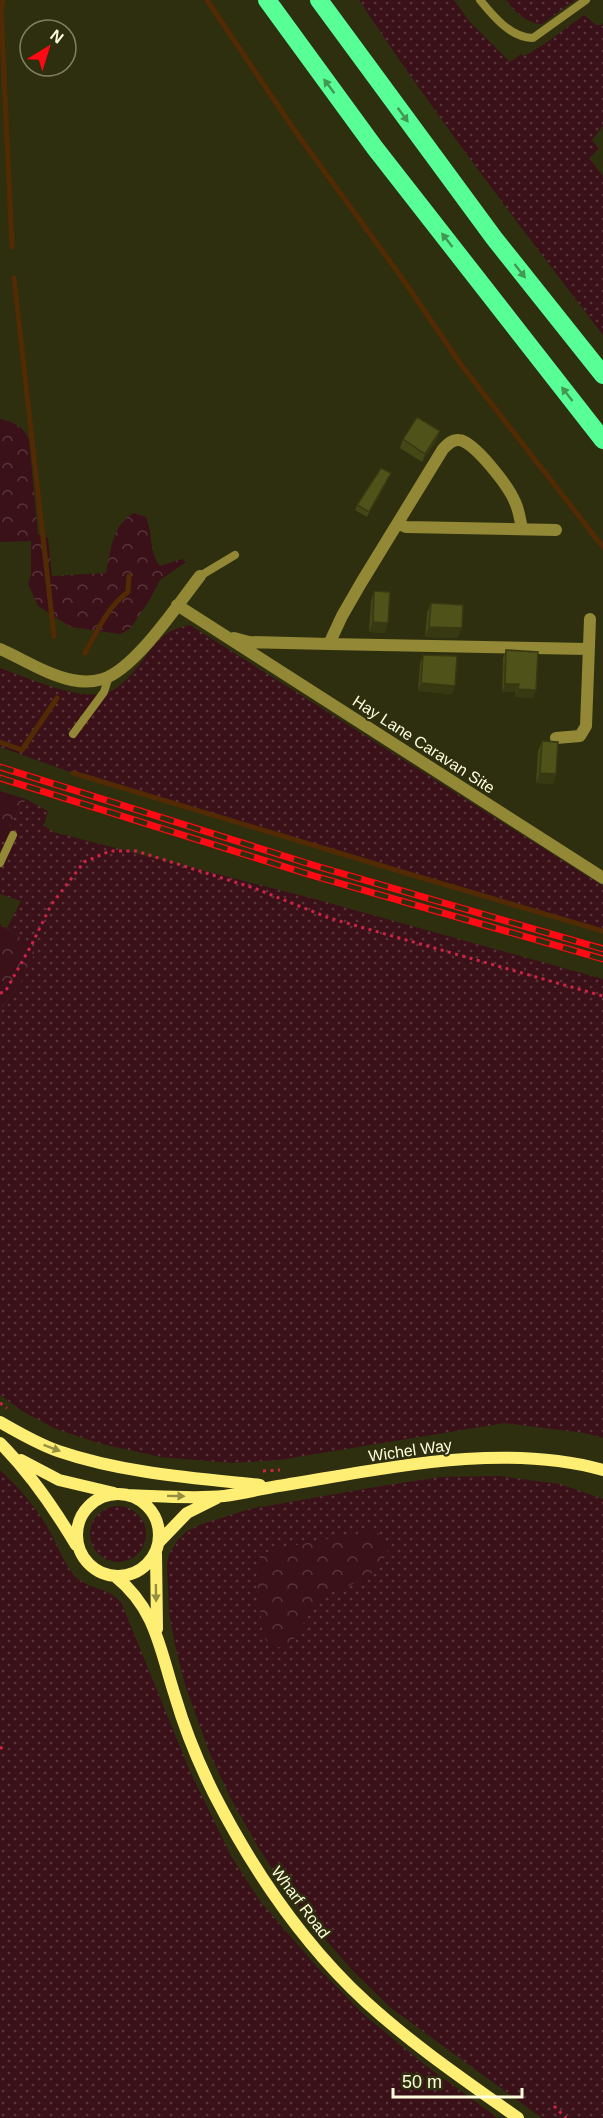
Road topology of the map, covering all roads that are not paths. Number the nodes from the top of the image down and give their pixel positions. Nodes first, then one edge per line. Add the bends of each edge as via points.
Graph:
1 (267, 0) edge
2 (319, 0) edge
3 (325, 0) edge
4 (480, 0) edge
5 (586, 0) edge
6 (347, 39) junction
7 (603, 375) edge
8 (603, 440) edge
9 (399, 524) junction
10 (522, 529) junction
11 (556, 530) dead end
12 (235, 555) dead end
13 (200, 576) joint
14 (177, 605) junction
15 (590, 619) dead end
16 (227, 637) junction
17 (329, 644) junction
18 (0, 649) edge
19 (588, 649) junction
20 (109, 676) junction
21 (73, 734) dead end
22 (556, 738) dead end
23 (13, 835) dead end
24 (0, 863) edge
25 (603, 878) edge
26 (0, 1422) edge
27 (0, 1443) edge
28 (14, 1457) junction
29 (603, 1470) edge
30 (276, 1487) junction
31 (123, 1494) junction
32 (223, 1496) junction
33 (157, 1547) junction
34 (79, 1550) junction
35 (116, 1577) junction
36 (157, 1633) junction
37 (518, 2118) edge

8 -> 1 highway via 375,148
2 - 6 highway
3 - 6 highway
4 - 5 lane via 504,26 519,36 533,38
6 -> 7 highway via 494,238
9 - 10 street
9 - 10 street via 443,449 461,440 475,449 507,488 519,510
9 - 17 street
10 - 11 street
12 - 13 lane
13 - 14 street
14 - 16 street, Hay Lane Caravan Site
14 - 20 street via 129,663
15 - 19 street
16 - 17 street, Hay Lane Caravan Site via 249,642
16 - 25 street, Hay Lane Caravan Site
17 - 19 street, Hay Lane Caravan Site
18 - 20 street via 62,677 84,681
19 - 22 street via 586,726 580,736
20 - 21 lane via 104,692
23 - 24 lane
26 -> 30 main road via 39,1443 84,1458 147,1471
27 - 28 main road, Wharf Road
28 - 31 main road, Wharf Road via 59,1480
28 - 34 main road, Wharf Road via 45,1496
29 - 30 main road, Wichel Way via 557,1462 482,1458 432,1462
30 - 32 main road, Wichel Way
31 -> 32 main road, Wichel Way
31 - 33 main road, Wharf Road via 138,1499 151,1510 158,1525
31 - 34 main road via 106,1495 84,1510 77,1530
32 - 33 main road, Wichel Way via 187,1513
33 - 35 main road via 142,1569
33 -> 36 main road, Wharf Road
34 - 35 main road, Wharf Road via 96,1570
35 - 36 main road, Wharf Road via 139,1598
36 - 37 main road, Wharf Road via 185,1728 205,1777 243,1848 288,1914 377,2012

